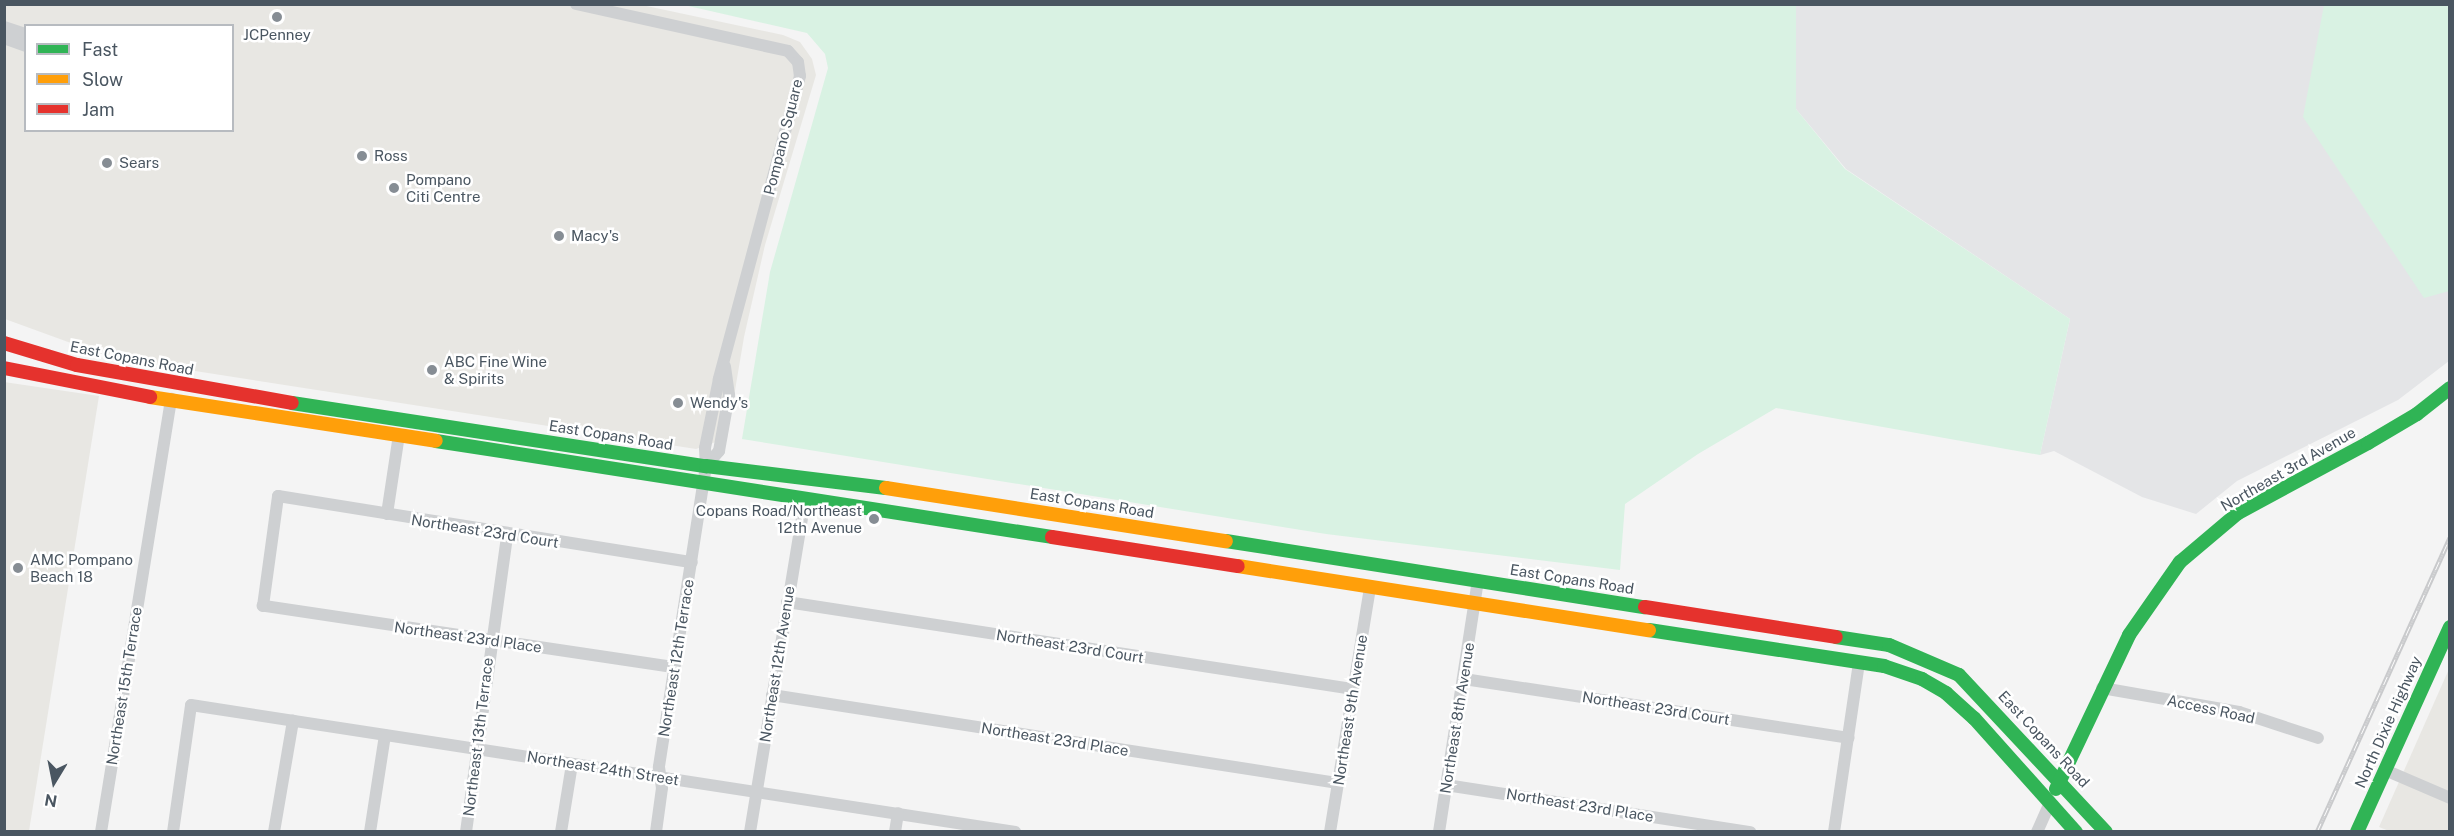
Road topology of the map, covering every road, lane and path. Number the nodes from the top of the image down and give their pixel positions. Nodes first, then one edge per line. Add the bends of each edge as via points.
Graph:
1 (576, 4) edge
2 (4, 27) edge
3 (24, 33) edge
4 (4, 39) edge
5 (24, 45) edge
6 (4, 343) edge
7 (77, 365) junction
8 (4, 368) edge
9 (27, 374) junction
10 (2450, 388) edge
11 (171, 399) junction
12 (396, 419) junction
13 (423, 423) junction
14 (372, 431) junction
15 (399, 435) junction
16 (706, 466) junction
17 (703, 484) junction
18 (805, 498) junction
19 (387, 514) junction
20 (507, 535) junction
21 (692, 562) junction
22 (1478, 580) junction
23 (1370, 588) junction
24 (787, 602) junction
25 (1475, 603) junction
26 (263, 606) joint
27 (2450, 627) edge
28 (491, 640) junction
29 (1859, 663) junction
30 (673, 667) junction
31 (1464, 679) junction
32 (2102, 688) junction
33 (1353, 689) junction
34 (772, 695) junction
35 (293, 721) junction
36 (385, 735) junction
37 (1848, 738) junction
38 (2318, 738) dead end
39 (477, 749) junction
40 (572, 764) junction
41 (2385, 770) junction
42 (659, 777) junction
43 (2060, 781) junction
44 (1338, 783) junction
45 (1446, 784) junction
46 (756, 792) junction
47 (2450, 798) edge
48 (2050, 803) junction
49 (898, 813) junction
50 (990, 830) edge
51 (100, 831) edge
52 (173, 831) edge
53 (274, 831) edge
54 (370, 831) edge
55 (465, 831) edge
56 (561, 831) edge
57 (656, 831) edge
58 (750, 831) edge
59 (895, 831) edge
60 (1015, 831) edge
61 (1330, 831) edge
62 (1439, 831) edge
63 (1750, 831) edge
64 (1833, 831) edge
65 (2037, 831) edge
66 (2076, 831) edge
67 (2106, 831) edge
68 (2357, 831) edge

1 - 16 street, Pompano Square via 788,51 798,62 800,76 724,364 729,395 719,451
2 - 3 street
4 - 5 street
6 - 7 main road, East Copans Road
7 - 9 main road
7 - 12 main road, East Copans Road via 169,384
8 - 9 main road
9 - 11 main road
10 - 32 main road, Northeast 3rd Avenue via 2397,425 2238,513 2204,540 2180,562 2151,599
11 - 14 main road
11 - 51 street, Northeast 15th Terrace
12 - 13 main road, East Copans Road
12 - 14 main road
13 - 15 main road
13 - 16 main road, East Copans Road
14 - 15 main road
15 - 17 main road
15 - 19 street
16 - 17 street, Pompano Square
16 - 22 main road, East Copans Road via 896,489
17 - 18 main road
17 - 21 street, Northeast 12th Terrace
18 - 23 main road
18 - 24 street, Northeast 12th Avenue
19 - 20 street, Northeast 23rd Court
19 - 26 street, Northeast 23rd Court via 278,496
20 - 21 street, Northeast 23rd Court
20 - 28 street, Northeast 13th Terrace
21 - 30 street, Northeast 12th Terrace
22 - 25 street, Northeast 8th Avenue
22 - 43 main road, East Copans Road via 1889,645 1959,675
23 - 25 main road
23 - 33 street, Northeast 9th Avenue
24 - 33 street, Northeast 23rd Court
24 - 34 street, Northeast 12th Avenue
25 - 29 main road
25 - 31 street, Northeast 8th Avenue
26 - 28 street, Northeast 23rd Place
27 - 41 main road, North Dixie Highway
28 - 30 street, Northeast 23rd Place
28 - 39 street, Northeast 13th Terrace
29 - 37 street
29 - 48 main road via 1922,679 1946,693 1980,724
30 - 42 street, Northeast 12th Terrace
31 - 37 street, Northeast 23rd Court
31 - 45 street, Northeast 8th Avenue
32 - 38 street, Access Road via 2239,712
32 - 43 main road, Northeast 3rd Avenue
33 - 44 street, Northeast 9th Avenue
34 - 44 street, Northeast 23rd Place
34 - 46 street, Northeast 12th Avenue
35 - 36 street, Northeast 24th Street
35 - 52 street, Northeast 24th Street via 191,705
35 - 53 street
36 - 39 street, Northeast 24th Street
36 - 54 street
37 - 64 street
39 - 40 street, Northeast 24th Street
39 - 55 street, Northeast 13th Terrace
40 - 42 street, Northeast 24th Street
40 - 56 street
41 - 47 street
41 - 68 main road, North Dixie Highway
42 - 46 street, Northeast 24th Street
42 - 57 street, Northeast 12th Terrace via 662,788
43 - 48 main road, Northeast 3rd Avenue
43 - 67 main road, East Copans Road
44 - 61 street, Northeast 9th Avenue
45 - 62 street, Northeast 8th Avenue
45 - 63 street, Northeast 23rd Place
46 - 49 street, Northeast 24th Street
46 - 58 street, Northeast 12th Avenue
48 - 65 street
48 - 66 main road
49 - 50 street, Northeast 24th Street
49 - 59 street
50 - 60 street, Northeast 24th Street

